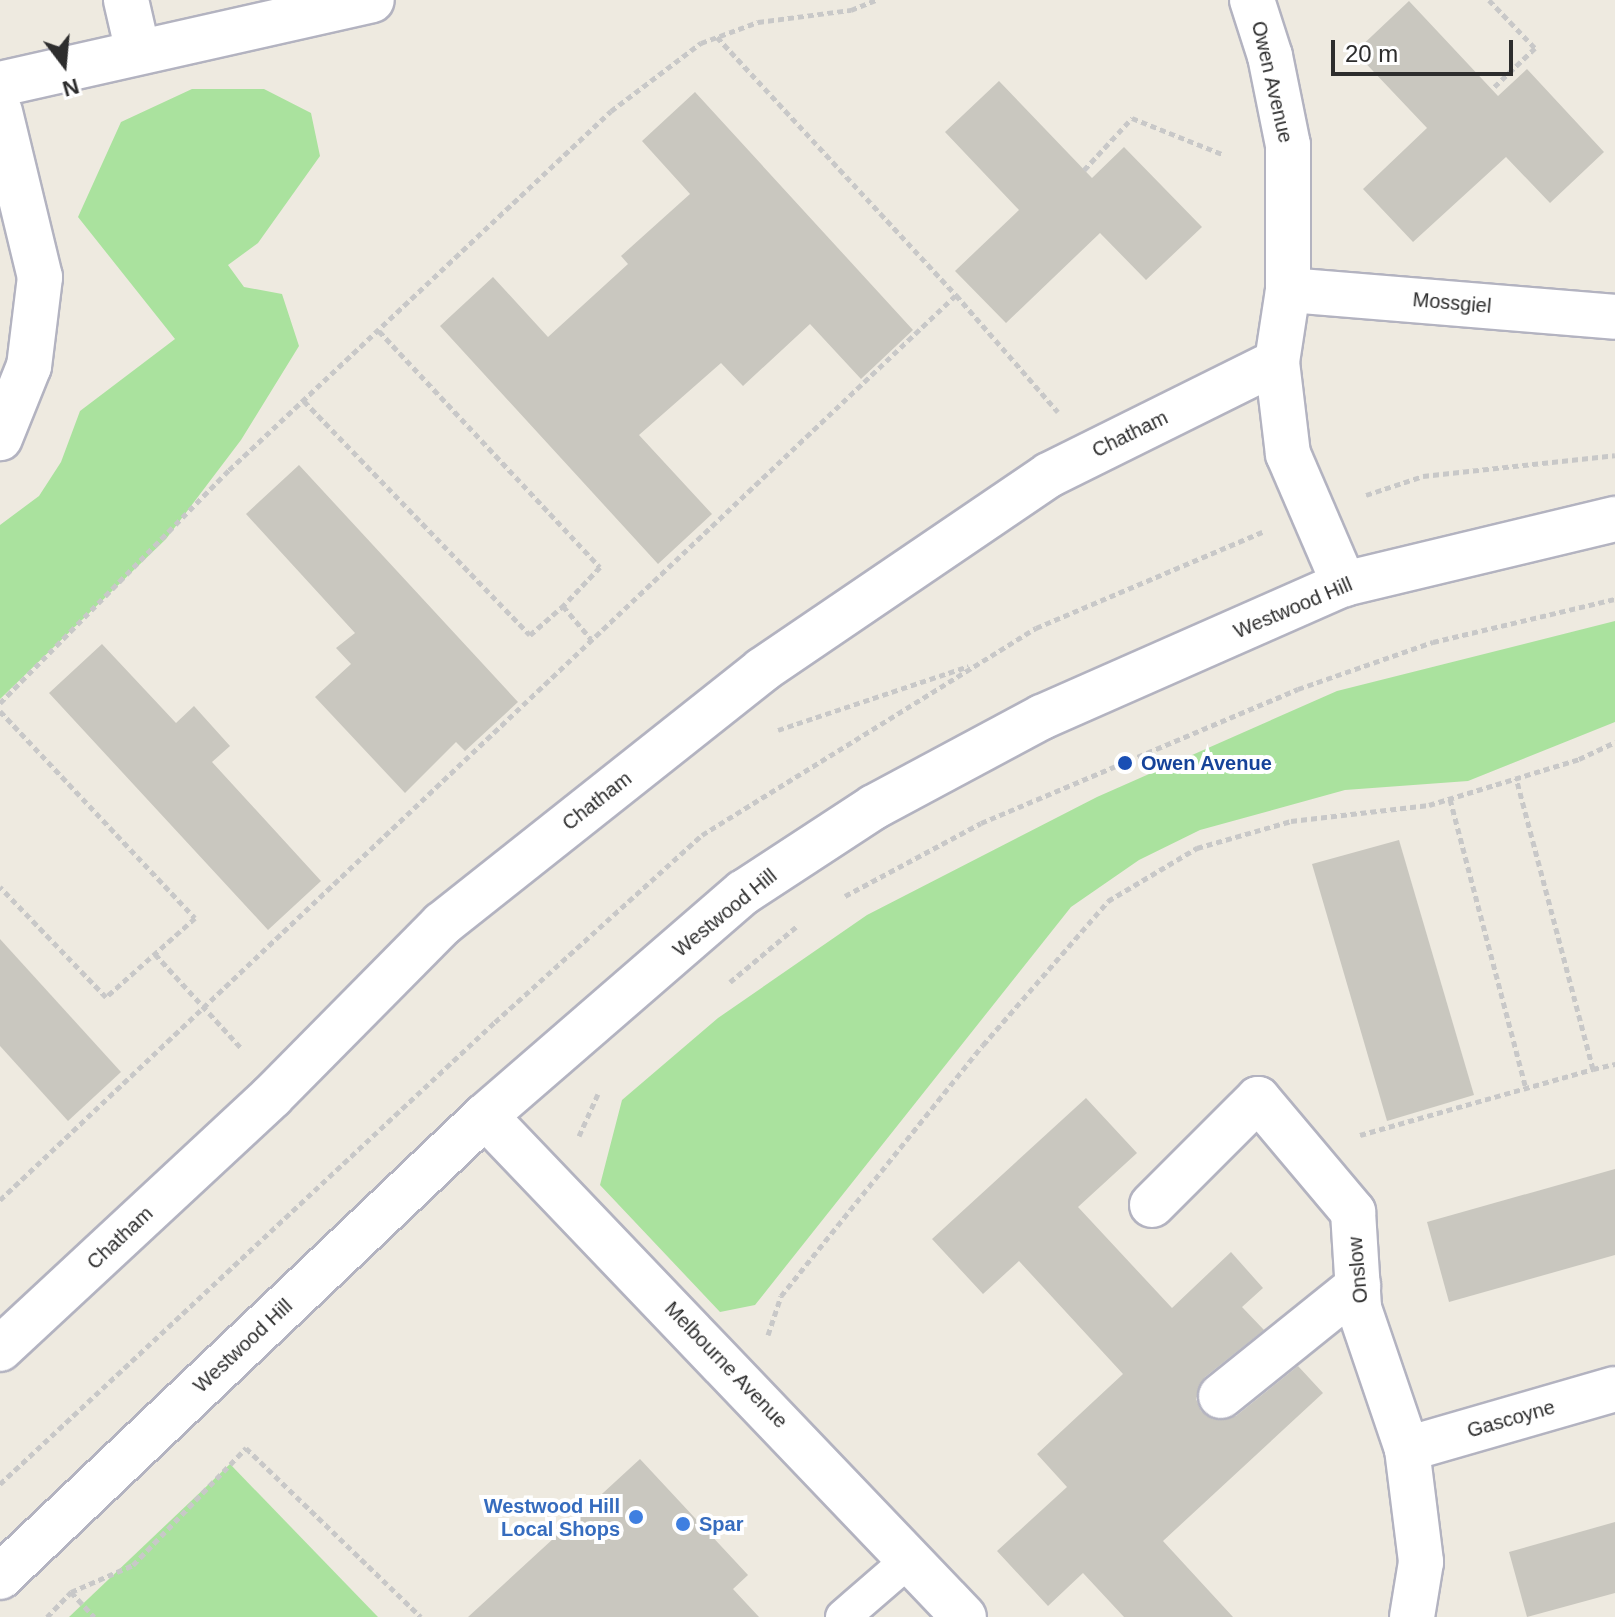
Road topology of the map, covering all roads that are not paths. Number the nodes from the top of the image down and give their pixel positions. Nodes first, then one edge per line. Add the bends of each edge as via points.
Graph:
1 (126, 0) edge
2 (372, 0) edge
3 (1252, 0) edge
4 (138, 52) junction
5 (0, 84) edge
6 (0, 112) edge
7 (1288, 290) junction
8 (1615, 317) edge
9 (1277, 362) junction
10 (0, 438) edge
11 (1615, 519) edge
12 (1344, 584) junction
13 (485, 1116) junction
14 (1152, 1205) dead end
15 (1358, 1286) junction
16 (0, 1349) edge
17 (1615, 1389) edge
18 (1221, 1396) dead end
19 (1407, 1449) junction
20 (911, 1558) junction
21 (0, 1577) edge
22 (843, 1617) edge
23 (964, 1617) edge
24 (1412, 1617) edge

1 - 4 street
2 - 4 street
3 - 7 street, Owen Avenue via 1288,145
4 - 5 street
6 - 10 street via 40,277 29,366
7 - 8 street, Mossgiel
7 - 9 street, Owen Avenue
9 - 12 street, Owen Avenue via 1288,454
9 - 16 street, Chatham via 1049,475 762,670 442,924 272,1096
11 - 12 street, Westwood Hill
12 - 13 street, Westwood Hill via 1042,717 874,807 744,892
13 - 20 street, Melbourne Avenue
13 - 21 street, Westwood Hill
14 - 15 street, Onslow via 1258,1099 1353,1212
15 - 18 street
15 - 19 street, Onslow via 1359,1308
17 - 19 street, Gascoyne
19 - 24 street, Onslow via 1421,1562
20 - 22 lane
20 - 23 street, Melbourne Avenue

